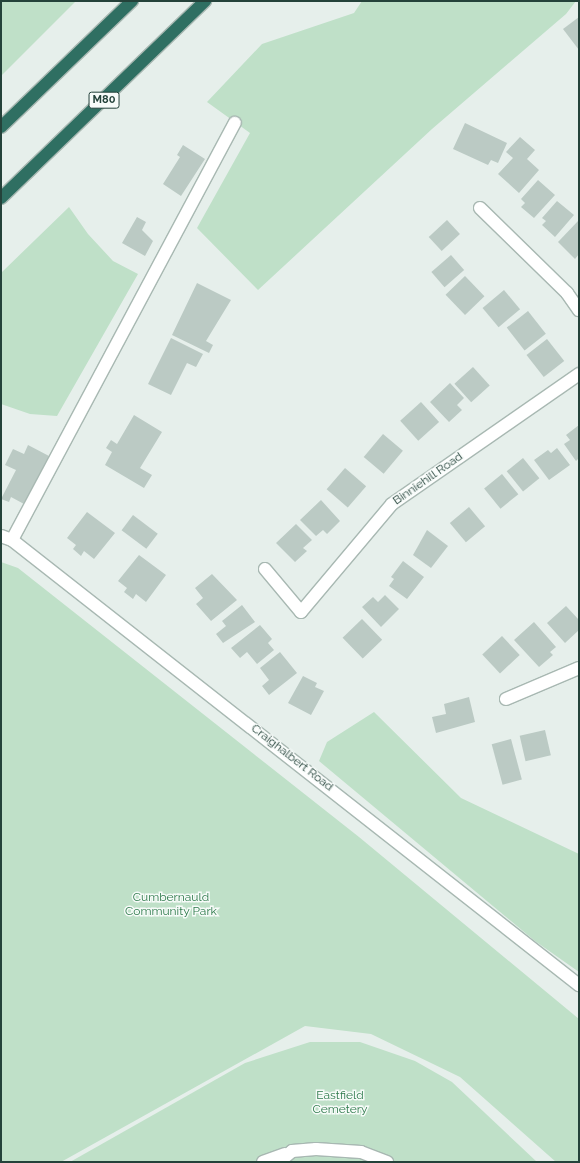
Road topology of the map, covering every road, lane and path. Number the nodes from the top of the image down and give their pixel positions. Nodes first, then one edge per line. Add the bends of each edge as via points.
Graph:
1 (132, 1) edge
2 (205, 1) edge
3 (235, 123) dead end
4 (1, 127) edge
5 (1, 198) edge
6 (480, 208) dead end
7 (579, 310) edge
8 (579, 374) edge
9 (6, 538) edge
10 (265, 569) dead end
11 (579, 668) edge
12 (506, 699) dead end
13 (579, 985) edge
14 (292, 1151) junction
15 (263, 1162) edge
16 (279, 1162) edge
17 (387, 1162) edge

1 - 4 highway
2 - 5 highway, M80
3 - 9 street
6 - 7 street via 567,293
8 - 10 street, Binniehill Road via 392,504 301,612
9 - 13 street, Craighalbert Road
11 - 12 street
14 - 15 street
14 - 16 street
14 - 17 street via 316,1148 361,1152

